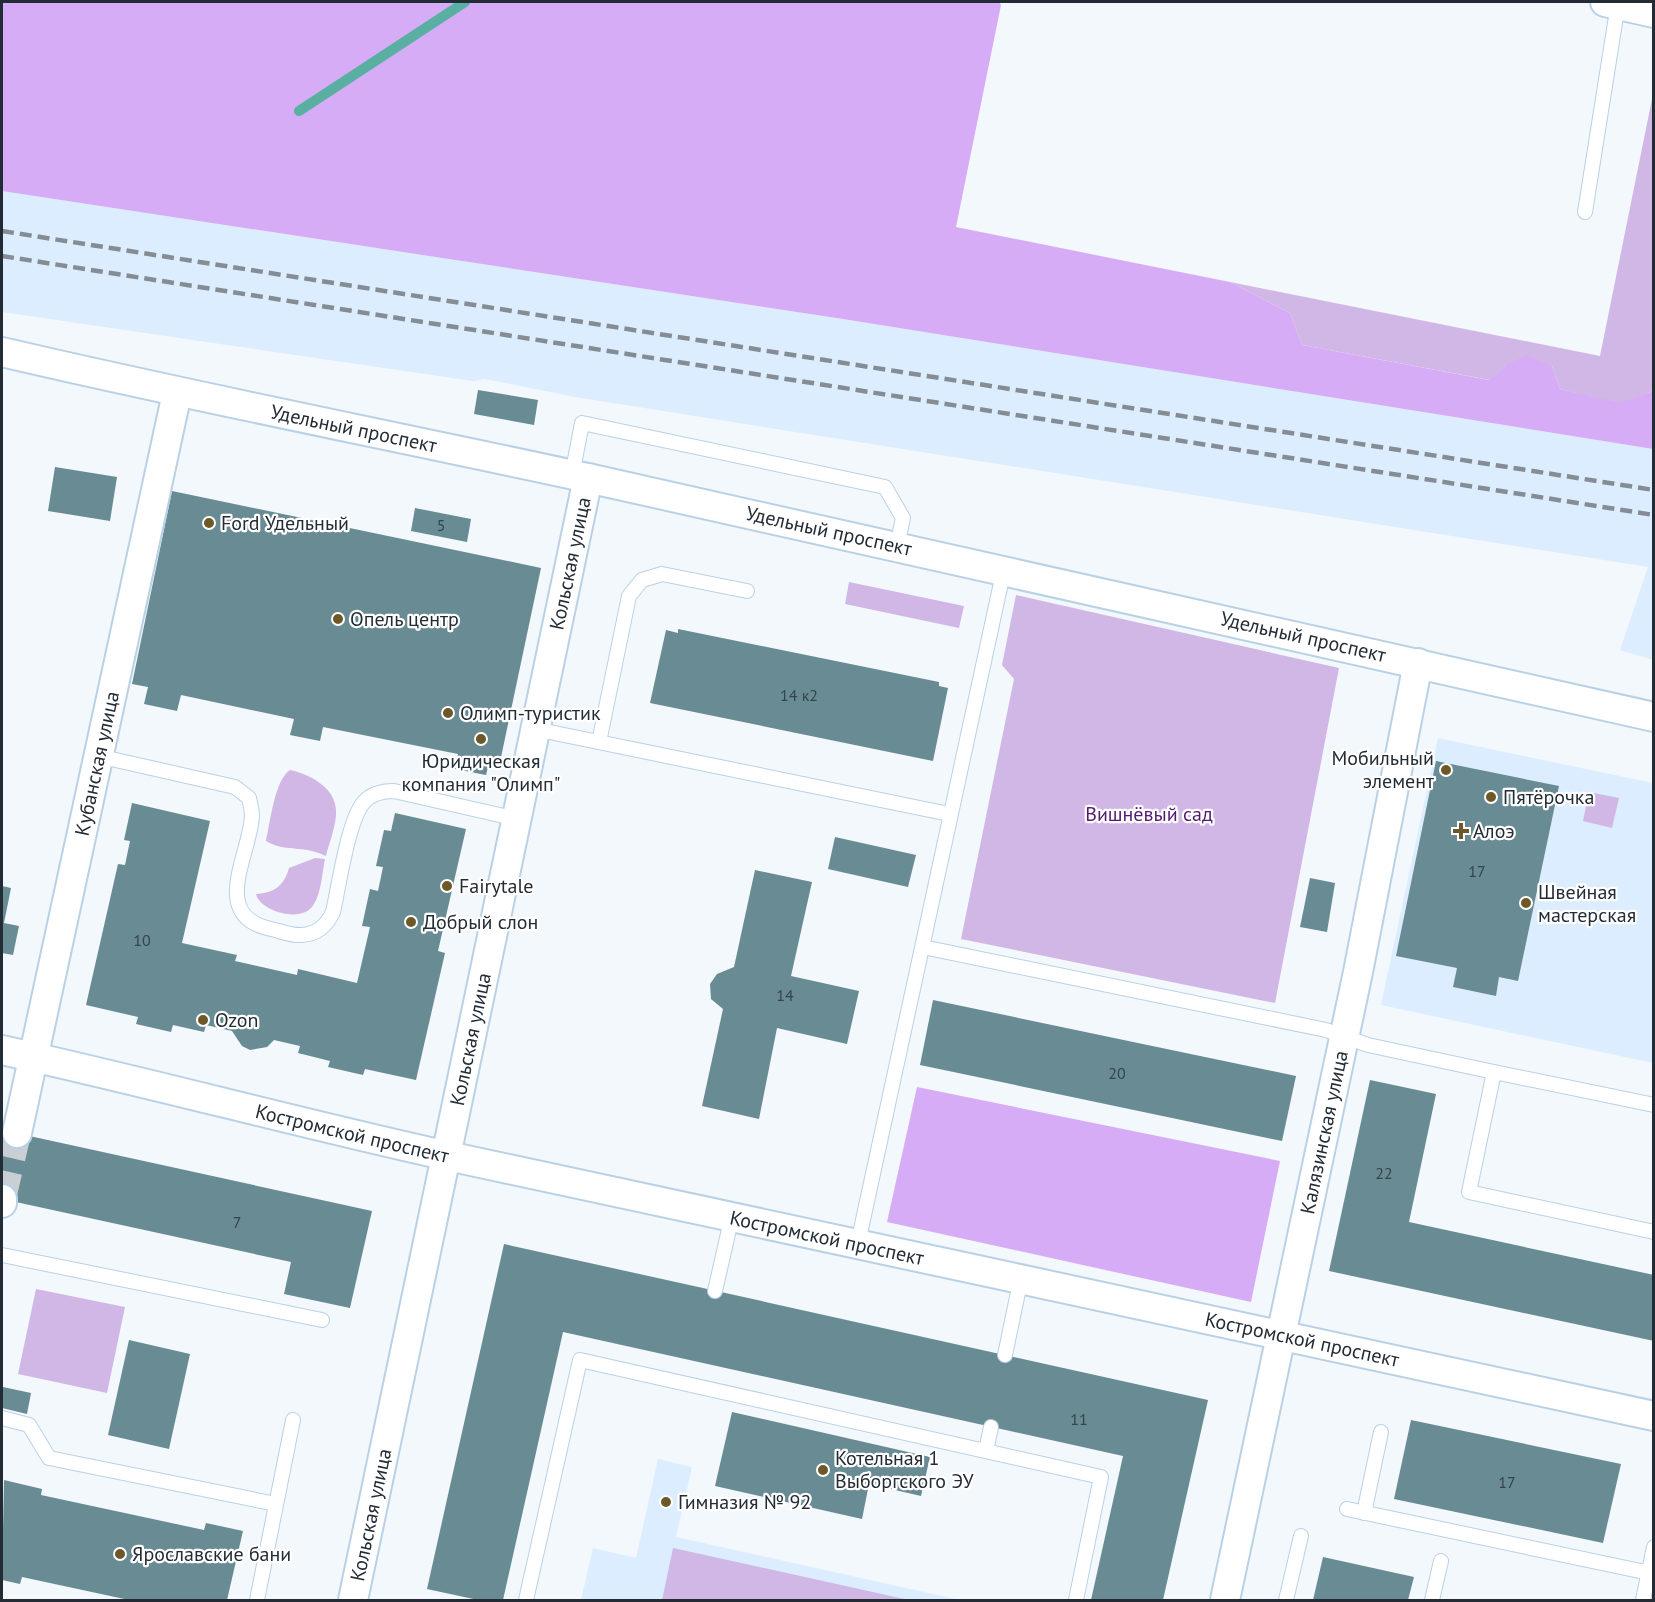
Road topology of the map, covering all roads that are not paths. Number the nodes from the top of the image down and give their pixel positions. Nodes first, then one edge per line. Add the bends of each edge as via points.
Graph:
1 (1612, 3) edge
2 (1653, 13) edge
3 (1585, 212) dead end
4 (2, 352) edge
5 (177, 393) junction
6 (580, 477) junction
7 (897, 546) junction
8 (1004, 569) junction
9 (747, 591) dead end
10 (1418, 663) junction
11 (1653, 717) edge
12 (535, 729) junction
13 (599, 742) junction
14 (98, 756) junction
15 (949, 814) junction
16 (517, 819) junction
17 (922, 947) junction
18 (1345, 1036) junction
19 (2, 1050) edge
20 (33, 1057) junction
21 (1494, 1072) junction
22 (1653, 1105) edge
23 (17, 1133) tunnel mouth
24 (447, 1155) junction
25 (732, 1216) junction
26 (1653, 1232) edge
27 (858, 1243) junction
28 (2, 1255) edge
29 (1021, 1278) junction
30 (715, 1291) dead end
31 (322, 1320) dead end
32 (1281, 1335) junction
33 (1005, 1355) dead end
34 (1653, 1416) edge
35 (2, 1418) edge
36 (293, 1420) dead end
37 (990, 1427) dead end
38 (1381, 1432) dead end
39 (986, 1451) junction
40 (276, 1504) junction
41 (1347, 1509) dead end
42 (1364, 1513) junction
43 (1301, 1536) dead end
44 (1653, 1547) edge
45 (1441, 1561) dead end
46 (1651, 1574) edge
47 (257, 1600) edge
48 (353, 1600) edge
49 (526, 1600) edge
50 (1076, 1600) edge
51 (1225, 1600) edge
52 (1286, 1600) edge
53 (1432, 1600) edge
54 (1643, 1600) edge

1 - 2 street
1 - 3 lane
4 - 5 street, Удельный проспект
5 - 6 street, Удельный проспект
5 - 14 street, Кубанская улица
6 - 7 street, Удельный проспект
6 - 7 lane via 582,423 885,487 903,518
6 - 12 street, Кольская улица
7 - 8 street, Удельный проспект
8 - 10 street, Удельный проспект
8 - 15 lane
9 - 13 lane via 662,574 642,580 630,596
10 - 11 street, Удельный проспект
10 - 18 street, Калязинская улица
12 - 13 lane
12 - 16 street, Кольская улица
13 - 15 lane
14 - 16 lane via 235,787 249,798 252,815 236,890 238,905 247,919 259,927 300,936 327,924 355,815 365,801 379,792 394,791
14 - 20 street, Кубанская улица
15 - 17 lane
16 - 24 street, Кольская улица
17 - 18 lane
17 - 27 lane
18 - 21 lane via 1368,1045
18 - 32 street, Калязинская улица
19 - 20 street, Костромской проспект
20 - 23 street, Кубанская улица
20 - 24 street, Костромской проспект
21 - 22 lane
21 - 26 lane via 1469,1192
24 - 25 street, Костромской проспект
24 - 48 street, Кольская улица
25 - 27 street, Костромской проспект
25 - 30 lane
27 - 29 street, Костромской проспект
28 - 31 lane
29 - 32 street, Костромской проспект
29 - 33 lane
32 - 34 street, Костромской проспект
32 - 51 street, Калязинская улица
35 - 40 lane via 29,1425 49,1458
36 - 40 lane
37 - 39 lane
38 - 42 lane
39 - 49 lane via 580,1360
39 - 50 lane via 1101,1477
40 - 47 lane
41 - 42 lane
42 - 46 lane
43 - 52 lane
44 - 46 lane
45 - 53 lane
46 - 54 lane

